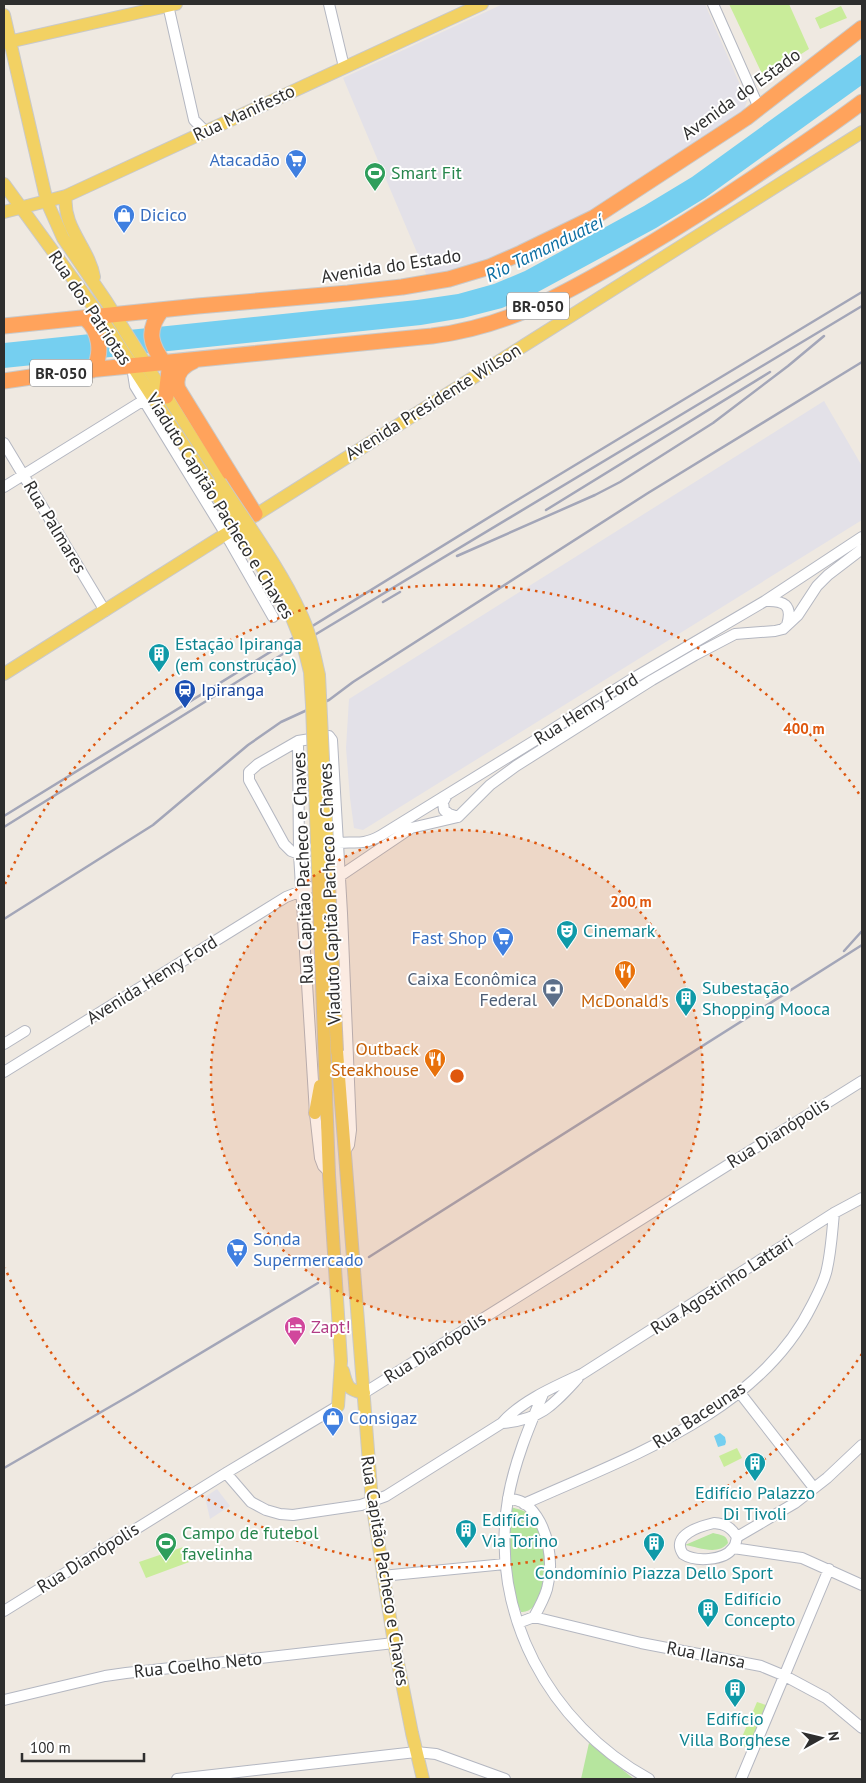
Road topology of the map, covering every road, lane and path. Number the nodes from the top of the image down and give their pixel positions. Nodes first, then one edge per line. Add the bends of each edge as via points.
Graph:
1 (329, 4) edge
2 (482, 4) edge
3 (713, 4) edge
4 (172, 5) edge
5 (4, 15) edge
6 (862, 28) edge
7 (7, 43) edge
8 (344, 67) junction
9 (862, 102) edge
10 (759, 108) junction
11 (205, 131) junction
12 (862, 132) edge
13 (4, 184) edge
14 (66, 196) junction
15 (48, 202) junction
16 (20, 208) junction
17 (4, 212) edge
18 (96, 286) junction
19 (162, 310) junction
20 (100, 316) junction
21 (4, 326) edge
22 (194, 361) junction
23 (168, 363) junction
24 (139, 366) junction
25 (93, 370) junction
26 (4, 381) edge
27 (155, 399) junction
28 (4, 444) edge
29 (4, 455) edge
30 (21, 477) junction
31 (4, 487) edge
32 (255, 514) junction
33 (225, 533) junction
34 (862, 537) edge
35 (862, 548) edge
36 (765, 601) junction
37 (105, 611) junction
38 (273, 617) dead end
39 (787, 625) junction
40 (4, 674) edge
41 (298, 741) junction
42 (447, 795) junction
43 (458, 817) junction
44 (338, 843) junction
45 (299, 854) junction
46 (340, 876) junction
47 (301, 891) junction
48 (25, 1031) dead end
49 (4, 1044) edge
50 (337, 1051) joint
51 (325, 1066) junction
52 (4, 1072) edge
53 (862, 1080) edge
54 (315, 1112) junction
55 (322, 1137) junction
56 (345, 1157) junction
57 (862, 1198) edge
58 (834, 1213) junction
59 (336, 1284) junction
60 (355, 1287) junction
61 (341, 1361) junction
62 (582, 1374) junction
63 (364, 1393) junction
64 (740, 1393) junction
65 (543, 1394) junction
66 (338, 1406) junction
67 (533, 1418) junction
68 (502, 1423) junction
69 (862, 1445) edge
70 (226, 1473) junction
71 (814, 1488) junction
72 (508, 1498) junction
73 (372, 1502) junction
74 (524, 1504) junction
75 (737, 1536) junction
76 (733, 1548) junction
77 (505, 1564) junction
78 (830, 1569) junction
79 (382, 1576) junction
80 (862, 1583) edge
81 (4, 1611) edge
82 (534, 1618) junction
83 (518, 1623) junction
84 (394, 1643) junction
85 (785, 1676) junction
86 (4, 1700) edge
87 (862, 1728) edge
88 (416, 1752) junction
89 (177, 1779) edge
90 (423, 1779) edge
91 (505, 1779) edge
92 (649, 1779) edge
93 (741, 1779) edge

1 - 8 street
2 - 8 main road, Rua Manifesto
3 - 10 street
4 - 7 main road
4 - 11 street via 194,120
5 - 7 main road, Rua dos Patriotas
6 - 10 highway, Avenida do Estado
7 - 15 main road, Rua dos Patriotas
8 - 11 main road, Rua Manifesto
9 - 22 highway, BR-050 via 667,235 550,301 508,319 449,334
10 - 19 highway, Avenida do Estado via 593,218 521,254 467,274 402,287
11 - 14 main road, Rua Manifesto
12 - 32 main road, Avenida Presidente Wilson
13 - 16 main road, Rua dos Patriotas
14 - 15 main road, Rua Manifesto
14 - 18 main road via 68,221 92,267
15 - 16 main road, Rua Manifesto
15 - 18 main road, Rua dos Patriotas via 63,238
16 - 17 main road, Rua Manifesto
16 - 20 main road, Rua dos Patriotas
18 - 20 main road, Rua dos Patriotas
19 - 20 highway, Avenida do Estado
19 - 23 highway via 151,335 155,350
20 - 21 highway, Avenida do Estado
20 - 24 main road, Rua dos Patriotas
20 - 25 highway via 93,326 99,344 99,358
22 - 23 highway, BR-050
22 - 32 highway via 179,374 178,389
23 - 24 highway, BR-050
23 - 27 highway via 168,375
24 - 25 highway, BR-050
24 - 27 main road, Viaduto Capitão Pacheco e Chaves
25 - 26 highway, BR-050
27 - 30 street
27 - 33 street
27 - 50 main road, Viaduto Capitão Pacheco e Chaves, bridge via 287,586 312,643 322,699
27 - 51 main road, Viaduto Capitão Pacheco e Chaves, bridge via 245,538 292,618 304,648 310,672 312,705
28 - 30 street, Rua Palmares
29 - 30 street
30 - 31 street
30 - 37 street, Rua Palmares
32 - 33 main road, Avenida Presidente Wilson
33 - 37 main road, Avenida Presidente Wilson
33 - 38 street
34 - 36 street, Rua Henry Ford
35 - 39 street via 822,580 798,615
36 - 39 street via 777,600 785,604 789,611
36 - 42 street, Rua Henry Ford via 632,679
37 - 40 main road, Avenida Presidente Wilson
39 - 43 street via 775,631 735,634 669,670 516,766 490,785
41 - 44 street, Rua Capitão Pacheco e Chaves via 332,738
41 - 45 street, Rua Capitão Pacheco e Chaves
41 - 45 street via 258,764 248,775 284,844
42 - 43 street via 443,802 444,810
42 - 44 street, Rua Henry Ford via 372,840 356,844
43 - 46 street via 407,830
44 - 45 street, Rua Henry Ford
44 - 46 street, Rua Capitão Pacheco e Chaves
45 - 47 street, Rua Capitão Pacheco e Chaves
46 - 47 street
46 - 56 street, Rua Capitão Pacheco e Chaves via 351,1130
47 - 52 street, Avenida Henry Ford via 286,897
47 - 54 street, Rua Capitão Pacheco e Chaves
48 - 49 street
50 - 56 main road, Rua Capitão Pacheco e Chaves
51 - 54 main road
51 - 55 main road, Rua Capitão Pacheco e Chaves
53 - 63 street, Rua Dianópolis
54 - 55 street, Rua Capitão Pacheco e Chaves
55 - 56 main road via 333,1138
55 - 59 main road, Rua Capitão Pacheco e Chaves via 329,1172
56 - 60 main road, Rua Capitão Pacheco e Chaves
57 - 58 street, Rua Agostinho Lattari
58 - 62 street, Rua Agostinho Lattari
58 - 64 street, Rua Baceunas via 826,1274 808,1313 794,1336
59 - 60 main road via 345,1288
59 - 61 main road, Rua Capitão Pacheco e Chaves
60 - 63 main road, Rua Capitão Pacheco e Chaves
61 - 63 main road via 348,1386
61 - 66 main road, Rua Capitão Pacheco e Chaves
62 - 65 street
62 - 67 street via 550,1407
63 - 66 main road, Rua Dianópolis
63 - 73 main road, Rua Capitão Pacheco e Chaves
64 - 71 street
64 - 74 street, Rua Baceunas via 648,1448
65 - 67 street
65 - 68 street via 510,1414
66 - 70 street, Rua Dianópolis
67 - 68 street
67 - 72 street
68 - 73 street
69 - 71 street
70 - 73 street via 251,1502 280,1514 335,1510
70 - 81 street, Rua Dianópolis
71 - 75 street via 776,1515
72 - 74 street
72 - 77 street
73 - 79 main road, Rua Capitão Pacheco e Chaves
74 - 82 street via 538,1519 550,1557 547,1588
75 - 76 street
75 - 76 street via 726,1525 714,1523 695,1529 680,1542 683,1554 694,1558 722,1556
76 - 78 street via 802,1558
77 - 79 street
77 - 83 street
78 - 80 street
78 - 85 street
79 - 84 main road, Rua Capitão Pacheco e Chaves
82 - 83 street
82 - 85 street, Rua Ilansa via 761,1666
83 - 92 street via 534,1662 556,1700 600,1746
84 - 86 street, Rua Coelho Neto via 119,1674
84 - 88 main road, Rua Capitão Pacheco e Chaves
85 - 87 street, Rua Ilansa via 826,1698
85 - 93 street
88 - 89 street
88 - 90 main road, Rua Capitão Pacheco e Chaves
88 - 91 street via 436,1754

